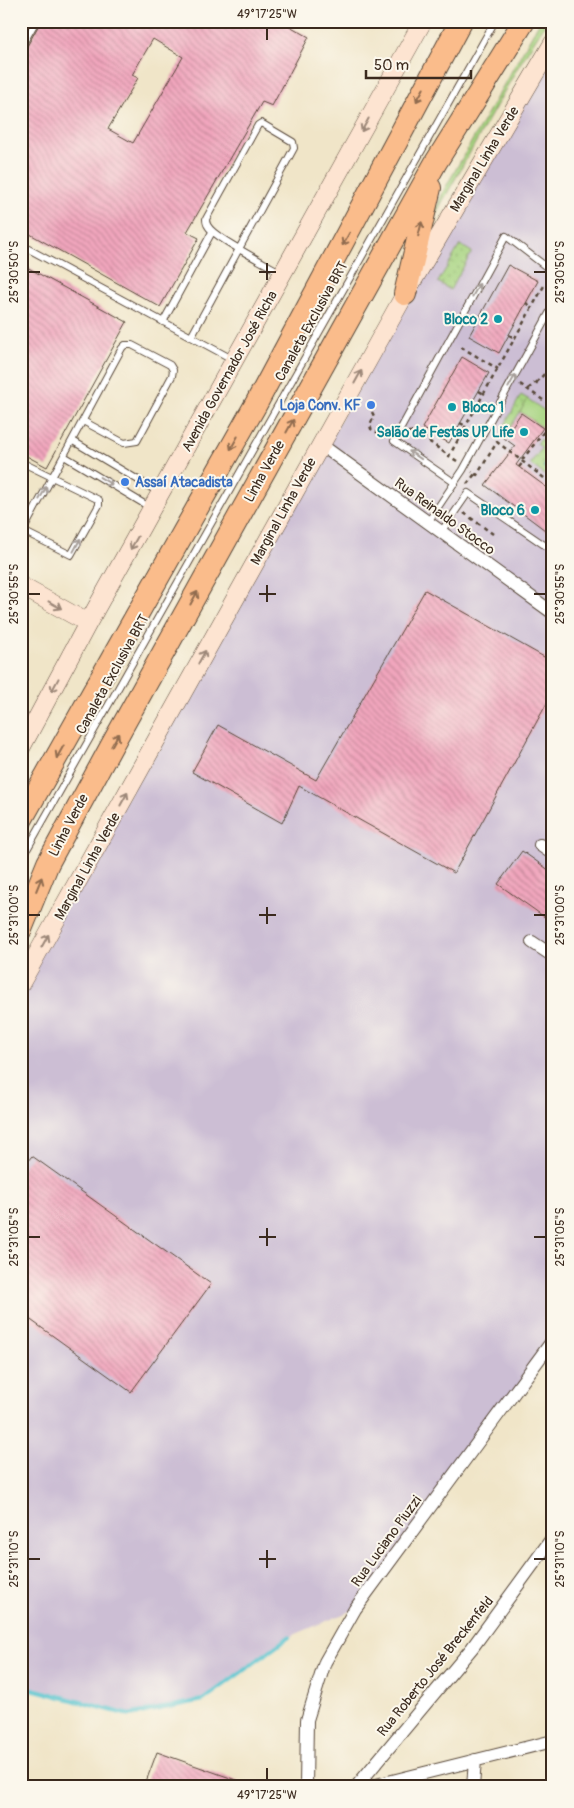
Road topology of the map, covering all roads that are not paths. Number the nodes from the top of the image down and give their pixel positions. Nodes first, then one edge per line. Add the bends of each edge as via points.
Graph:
1 (36, 21) edge
2 (423, 21) edge
3 (461, 21) edge
4 (487, 21) edge
5 (495, 21) edge
6 (524, 21) edge
7 (490, 30) junction
8 (553, 43) edge
9 (21, 47) edge
10 (436, 162) junction
11 (212, 232) junction
12 (21, 245) edge
13 (239, 248) junction
14 (553, 272) edge
15 (283, 274) junction
16 (405, 294) junction
17 (553, 306) edge
18 (163, 322) junction
19 (190, 337) junction
20 (235, 360) junction
21 (83, 421) junction
22 (73, 441) junction
23 (320, 444) junction
24 (64, 456) junction
25 (21, 462) edge
26 (52, 477) junction
27 (455, 483) junction
28 (157, 502) junction
29 (428, 522) junction
30 (22, 530) edge
31 (441, 532) junction
32 (553, 551) edge
33 (21, 586) edge
34 (553, 613) edge
35 (88, 623) junction
36 (21, 748) edge
37 (21, 820) edge
38 (540, 845) dead end
39 (553, 854) edge
40 (21, 860) edge
41 (21, 930) edge
42 (532, 942) dead end
43 (553, 956) edge
44 (21, 983) edge
45 (553, 1340) edge
46 (553, 1537) edge
47 (553, 1741) edge
48 (475, 1760) junction
49 (306, 1787) edge
50 (356, 1787) edge
51 (368, 1787) edge
52 (473, 1787) edge

1 - 9 lane
2 -> 15 main road, Avenida Governador José Richa
3 -> 37 highway via 256,404
4 - 7 lane
5 - 7 lane, Canaleta Exclusiva BRT
6 - 10 highway, Linha Verde
7 - 40 lane, Canaleta Exclusiva BRT
8 - 16 main road, Marginal Linha Verde
16 -> 10 highway
41 -> 10 highway, Linha Verde via 48,863 89,787
11 - 13 lane
11 - 13 lane via 206,219 258,125 264,123 294,146
11 - 18 lane
12 - 18 lane
13 - 15 lane
13 - 19 lane
27 -> 14 lane via 394,441 506,236
15 - 20 main road, Avenida Governador José Richa
23 -> 16 main road, Marginal Linha Verde
27 -> 17 lane
18 - 19 lane
19 - 20 lane
20 - 28 main road, Avenida Governador José Richa
21 - 21 lane via 124,443 137,441 172,376 170,365 132,344 125,345
21 - 22 lane
22 - 24 lane
22 - 28 lane
23 - 29 street, Rua Reinaldo Stocco
44 -> 23 main road, Marginal Linha Verde
24 - 26 lane
24 -> 28 lane
25 - 26 lane
30 -> 26 lane
30 -> 26 lane via 65,554 73,552 99,500
27 - 29 lane
28 -> 35 main road, Avenida Governador José Richa
29 - 31 street, Rua Reinaldo Stocco
31 - 32 lane via 468,494
31 - 34 street, Rua Reinaldo Stocco
33 -> 35 main road
35 -> 36 main road, Avenida Governador José Richa
38 - 39 street
42 - 43 street
45 - 49 street, Rua Luciano Piuzzi via 355,1609 325,1662 307,1720
46 - 50 street, Rua Roberto José Breckenfeld via 472,1648
47 - 48 street
48 - 51 street
48 - 52 street

